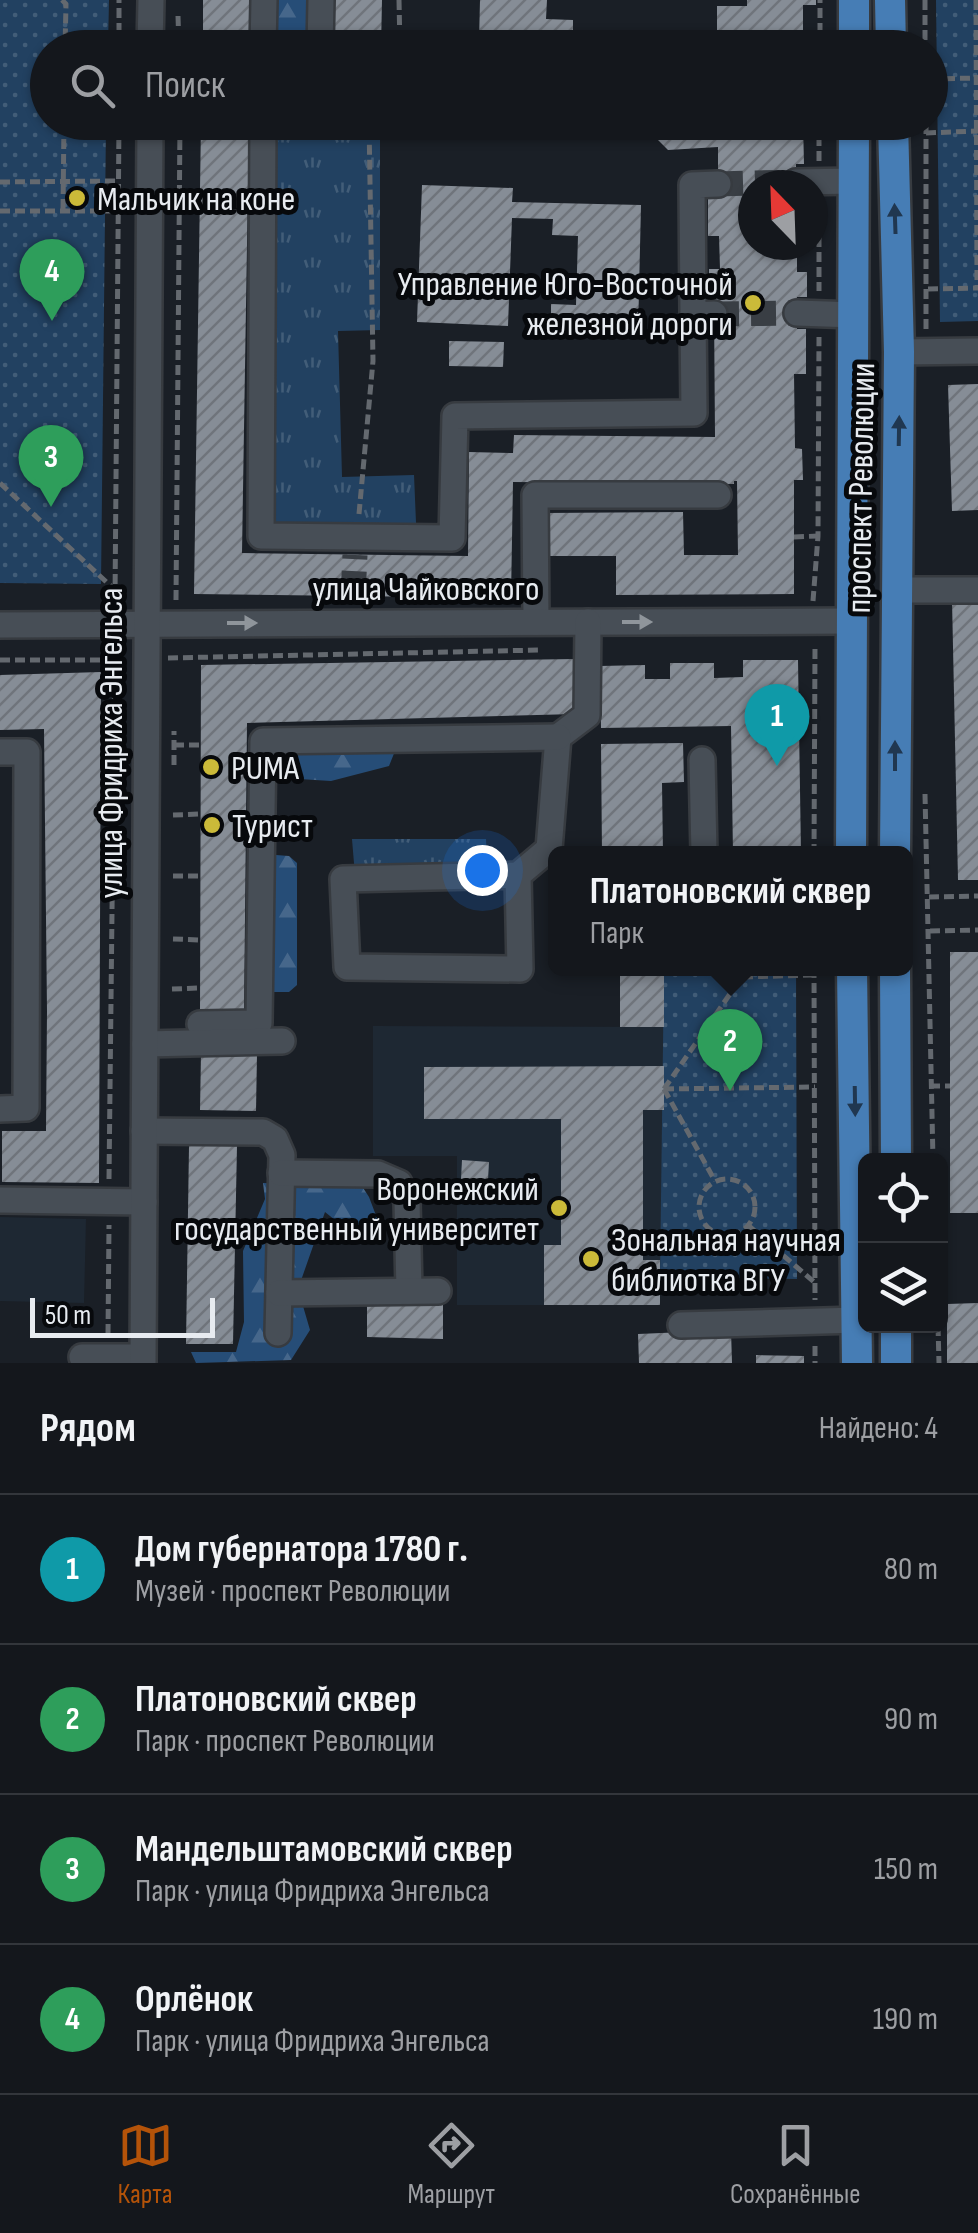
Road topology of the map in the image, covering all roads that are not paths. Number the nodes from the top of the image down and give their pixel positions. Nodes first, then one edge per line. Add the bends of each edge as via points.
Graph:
1 (150, 0) edge
2 (264, 0) edge
3 (320, 0) edge
4 (854, 0) edge
5 (890, 0) edge
6 (150, 30) edge
7 (263, 30) edge
8 (320, 30) edge
9 (854, 30) edge
10 (891, 30) edge
11 (150, 140) edge
12 (262, 140) edge
13 (854, 140) edge
14 (893, 140) edge
15 (854, 181) junction
16 (828, 182) edge
17 (718, 184) tunnel mouth
18 (897, 278) junction
19 (855, 280) junction
20 (808, 313) tunnel mouth
21 (856, 314) junction
22 (900, 352) junction
23 (978, 352) edge
24 (718, 496) dead end
25 (897, 590) junction
26 (978, 590) edge
27 (353, 596) tunnel mouth
28 (852, 621) junction
29 (536, 622) junction
30 (588, 622) junction
31 (353, 623) junction
32 (145, 624) junction
33 (0, 625) edge
34 (558, 737) junction
35 (0, 752) edge
36 (702, 760) dead end
37 (549, 846) edge
38 (704, 846) edge
39 (851, 846) edge
40 (895, 846) edge
41 (548, 850) edge
42 (518, 874) junction
43 (852, 976) edge
44 (895, 976) edge
45 (200, 1024) dead end
46 (282, 1041) dead end
47 (145, 1044) junction
48 (853, 1044) junction
49 (895, 1048) junction
50 (0, 1109) edge
51 (144, 1131) junction
52 (896, 1153) edge
53 (281, 1174) junction
54 (0, 1200) edge
55 (144, 1202) junction
56 (410, 1291) junction
57 (438, 1291) dead end
58 (279, 1293) junction
59 (857, 1320) junction
60 (681, 1324) dead end
61 (896, 1333) edge
62 (278, 1334) dead end
63 (95, 1357) road end
64 (142, 1360) edge
65 (857, 1363) edge
66 (896, 1363) edge

1 - 6 street
2 - 7 street
3 - 8 street
4 - 9 main road
5 - 10 main road
11 - 32 street, улица Фридриха Энгельса
12 - 17 street via 261,536 356,546 452,538 455,416 694,413 704,314 692,184
13 - 15 main road, проспект Революции
18 -> 14 main road, проспект Революции
15 - 16 street
15 - 19 main road, проспект Революции
18 - 19 main road via 882,267
18 - 22 main road, проспект Революции
19 - 21 main road, проспект Революции
20 - 21 street
21 - 28 main road, проспект Революции
22 - 23 street
25 -> 22 main road, проспект Революции
24 - 29 street via 535,495
25 - 26 street
40 -> 25 main road, проспект Революции
27 - 31 street
30 -> 28 street, улица Чайковского
28 - 39 main road, проспект Революции
29 - 30 street, улица Чайковского
29 - 31 street, улица Чайковского
30 - 34 street via 588,715
32 -> 31 street, улица Чайковского
32 - 33 street, улица Чайковского
32 - 47 street, улица Фридриха Энгельса
34 - 37 street
34 - 45 street via 263,740 259,1023
35 - 50 street via 28,752 26,1108
36 - 38 street
41 - 42 street
42 - 42 street via 520,968 347,966 343,879
43 - 48 main road
44 - 49 main road
46 - 47 street
47 - 51 street, улица Фридриха Энгельса
48 - 49 main road via 875,1057
48 -> 59 main road
49 - 52 main road
51 - 53 street via 263,1132 282,1155
51 - 55 street, улица Фридриха Энгельса
53 - 56 street via 378,1174 399,1183 407,1201
53 - 58 street
54 - 55 street
55 - 64 street, улица Фридриха Энгельса
56 - 57 street
56 - 58 street
58 - 62 street
59 - 60 street
59 - 65 main road
61 - 66 main road
63 - 64 street

